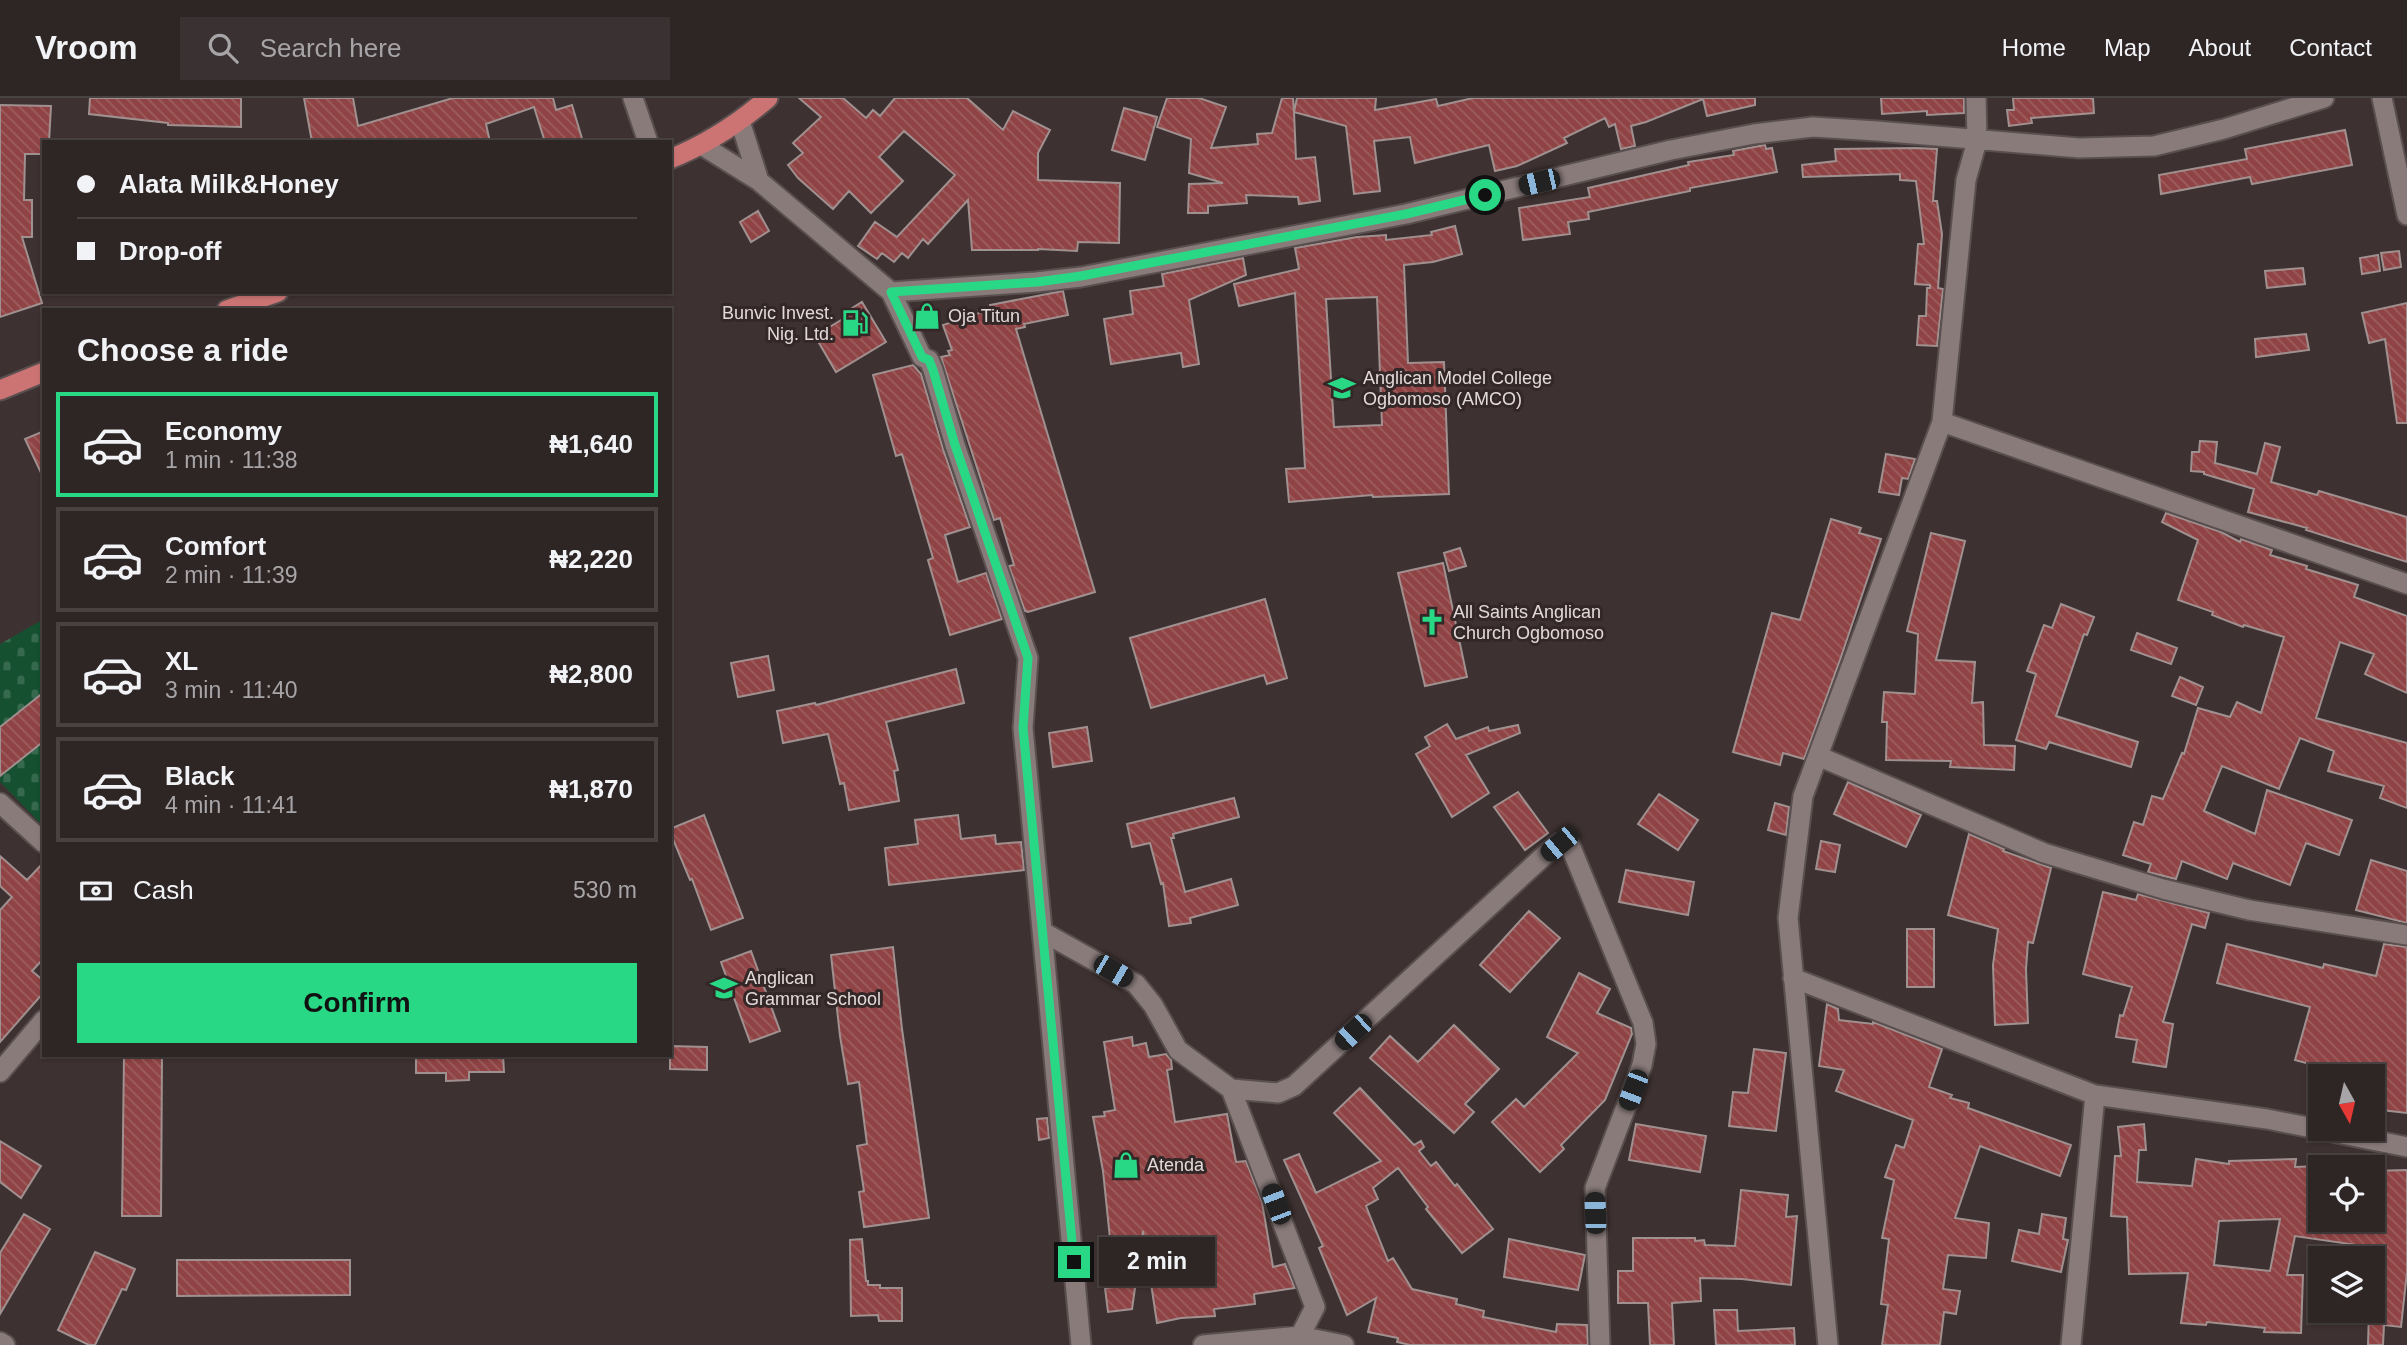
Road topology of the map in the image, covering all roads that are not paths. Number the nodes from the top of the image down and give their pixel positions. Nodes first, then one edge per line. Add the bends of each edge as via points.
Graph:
1 (633, 98) edge
2 (768, 98) edge
3 (1976, 98) edge
4 (2324, 98) edge
5 (2382, 98) edge
6 (740, 121) junction
7 (647, 140) edge
8 (1977, 141) junction
9 (703, 146) junction
10 (672, 158) edge
11 (759, 181) junction
12 (2407, 215) edge
13 (891, 292) junction
14 (272, 294) edge
15 (233, 308) edge
16 (42, 373) edge
17 (0, 390) edge
18 (1942, 422) junction
19 (2407, 584) edge
20 (1818, 756) junction
21 (0, 803) edge
22 (42, 841) edge
23 (1043, 932) junction
24 (2407, 935) edge
25 (1793, 978) junction
26 (42, 1022) edge
27 (0, 1072) edge
28 (1231, 1089) junction
29 (2095, 1095) junction
30 (2407, 1147) edge
31 (1300, 1336) junction
32 (0, 1342) edge
33 (2077, 1344) edge
34 (5, 1345) edge
35 (1081, 1345) edge
36 (1203, 1345) edge
37 (1344, 1345) edge
38 (1600, 1345) edge
39 (1828, 1345) edge

1 - 7 street
2 - 6 highway
3 - 8 street
4 - 8 street via 2154,146 2079,148
5 - 12 street
6 - 9 highway
6 - 11 street
8 - 13 street via 1813,127 1754,134 1406,214 1081,276
8 - 18 street via 1966,180
9 - 10 highway
9 - 11 street
11 - 13 street
13 - 23 street via 922,357 933,370 1028,658 1023,728
14 - 15 highway
16 - 17 highway
18 - 19 street
18 - 20 street
20 - 24 street via 2044,853 2249,910
20 - 25 street via 1804,796 1788,918
21 - 22 street
23 - 28 street via 1136,984 1178,1050
23 - 35 street
25 - 29 street
25 - 39 street
26 - 27 street
28 - 31 street via 1315,1307
28 - 38 street via 1278,1093 1294,1086 1547,853 1559,844 1570,845 1643,1023 1646,1044 1595,1188
29 - 30 street via 2267,1119
29 - 33 street
31 - 36 street
31 - 37 street
32 - 34 street

